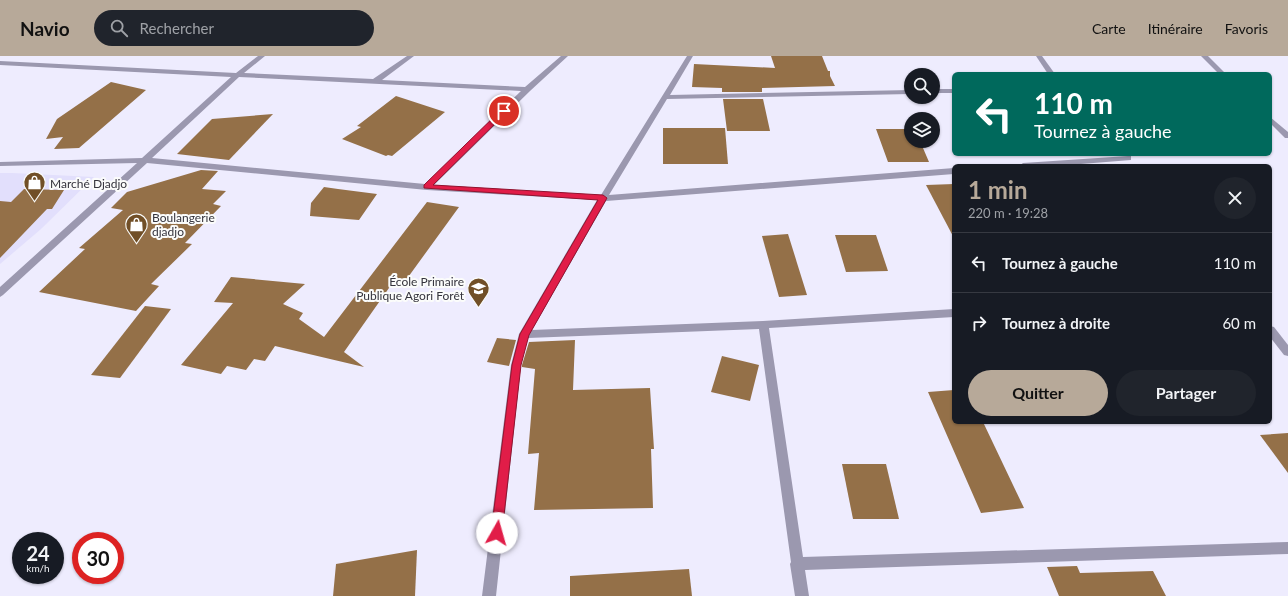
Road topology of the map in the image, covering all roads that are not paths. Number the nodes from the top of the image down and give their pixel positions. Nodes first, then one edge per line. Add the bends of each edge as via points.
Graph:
1 (262, 56) edge
2 (411, 56) edge
3 (565, 56) edge
4 (690, 56) edge
5 (1039, 56) edge
6 (1204, 56) edge
7 (0, 63) edge
8 (1051, 72) edge
9 (1221, 72) edge
10 (236, 76) junction
11 (375, 81) junction
12 (527, 89) junction
13 (940, 91) edge
14 (952, 91) edge
15 (904, 92) edge
16 (664, 97) junction
17 (1272, 121) edge
18 (1288, 136) edge
19 (1126, 156) edge
20 (146, 160) junction
21 (0, 164) edge
22 (1044, 164) edge
23 (1133, 164) edge
24 (952, 171) edge
25 (426, 187) junction
26 (603, 198) junction
27 (0, 293) edge
28 (952, 313) edge
29 (763, 325) junction
30 (1272, 332) edge
31 (524, 334) junction
32 (1288, 352) edge
33 (1288, 548) edge
34 (796, 564) junction
35 (489, 596) edge
36 (802, 596) edge

1 - 10 street
2 - 11 street
3 - 12 street
4 - 16 street
5 - 8 street
6 - 9 street
7 - 10 street
10 - 11 street
10 - 20 street
11 - 12 street
12 - 25 street
13 - 14 street
15 - 16 street
16 - 26 street
17 - 18 street
19 - 22 street
19 - 23 street
20 - 21 street
20 - 25 street
20 - 27 street
24 - 26 street
25 - 26 street
26 - 31 street
28 - 29 street
29 - 31 street
29 - 34 street
30 - 32 street
31 - 35 street via 516,365
33 - 34 street
34 - 36 street

